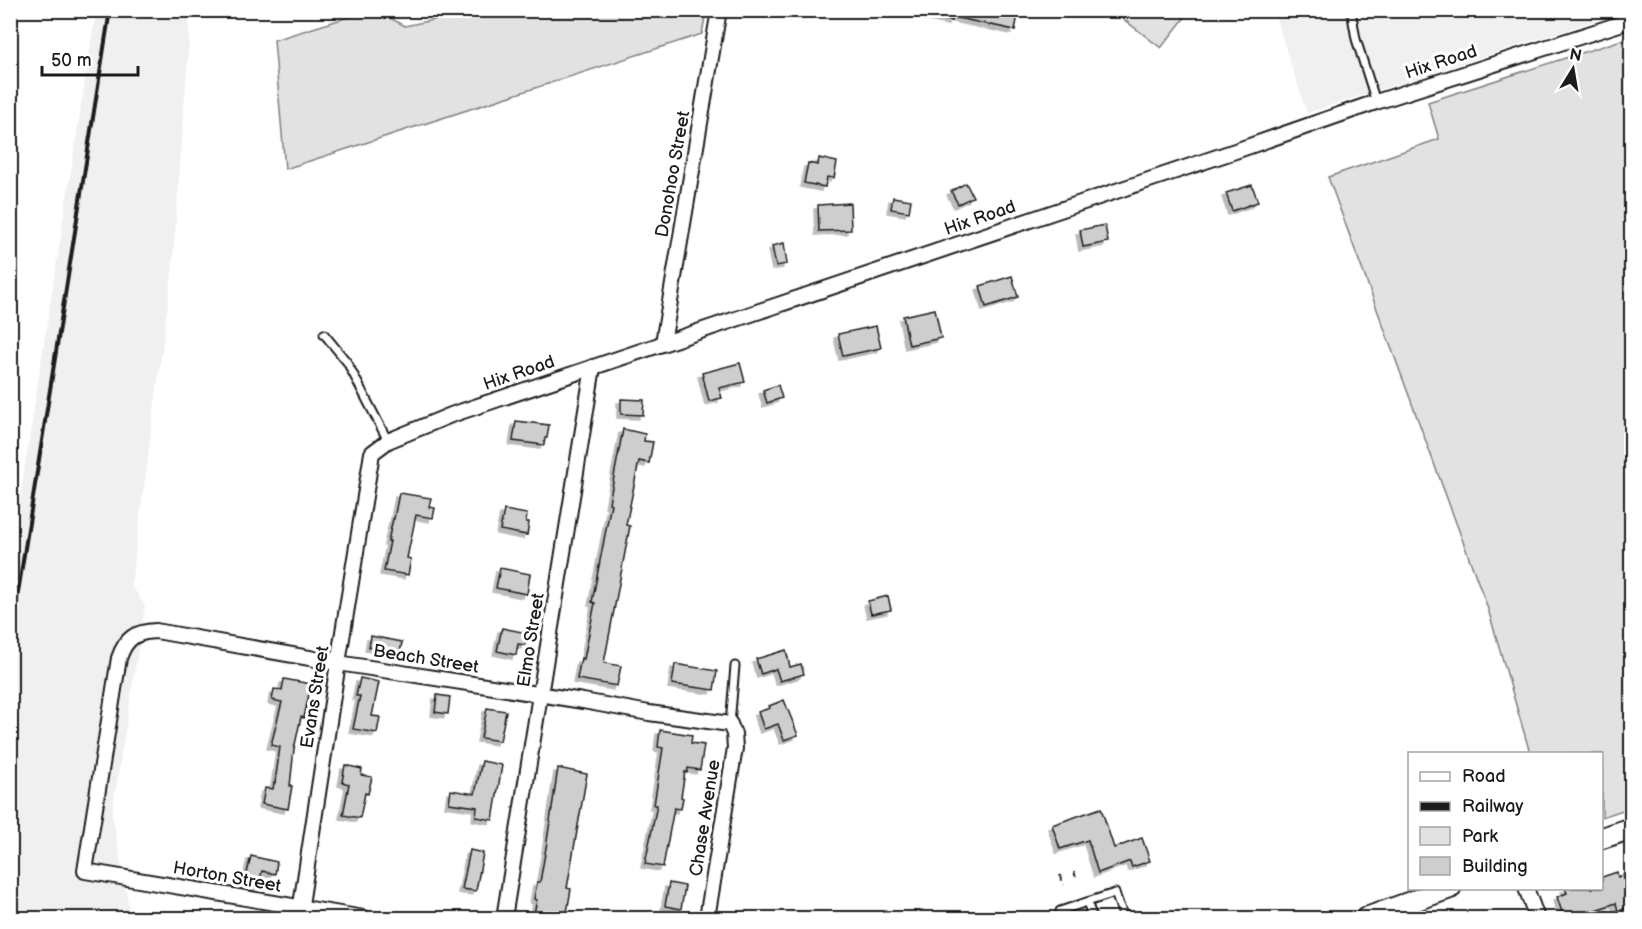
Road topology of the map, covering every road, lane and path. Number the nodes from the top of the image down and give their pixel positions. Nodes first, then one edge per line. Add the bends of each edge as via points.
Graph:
1 (718, 10) edge
2 (1351, 10) edge
3 (1632, 20) edge
4 (1376, 102) junction
5 (324, 334) dead end
6 (663, 343) junction
7 (593, 367) junction
8 (388, 441) junction
9 (368, 481) joint
10 (338, 663) junction
11 (735, 666) dead end
12 (540, 695) junction
13 (730, 724) junction
14 (1632, 828) edge
15 (1603, 838) edge
16 (1074, 870) dead end
17 (85, 871) joint
18 (1060, 875) dead end
19 (1077, 881) dead end
20 (1064, 885) dead end
21 (1446, 890) edge
22 (1527, 890) edge
23 (1087, 902) junction
24 (300, 913) edge
25 (1399, 913) edge
26 (364, 918) edge
27 (504, 918) edge
28 (707, 918) edge
29 (1062, 918) edge
30 (1093, 918) edge
31 (1124, 918) edge
32 (1366, 918) edge
33 (1537, 918) edge

1 - 6 street, Donohoo Street
2 - 4 lane
3 - 4 street, Hix Road
4 - 6 street, Hix Road
5 - 8 lane via 347,362
6 - 7 street, Hix Road
7 - 8 street, Hix Road via 451,415
7 - 12 street, Elmo Street
8 - 9 street, Hix Road via 372,453
9 - 10 street, Evans Street
10 - 12 street, Beach Street
10 - 17 street, Beach Street via 156,631 131,638 119,658
10 - 24 street, Evans Street
11 - 13 lane
12 - 13 street, Beach Street
12 - 27 street, Elmo Street
13 - 28 street, Chase Avenue via 735,748
14 - 15 street
16 - 19 path
17 - 24 street, Horton Street
18 - 20 path
21 - 25 street
22 - 33 street
23 - 29 lane via 1060,911
23 - 30 lane
23 - 31 lane via 1115,893
24 - 26 street, Horton Street
25 - 32 street

